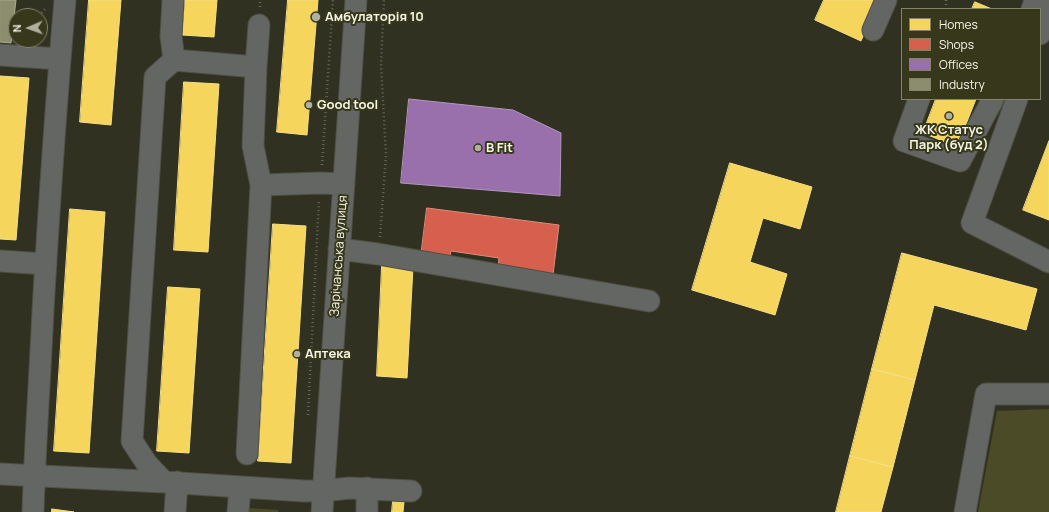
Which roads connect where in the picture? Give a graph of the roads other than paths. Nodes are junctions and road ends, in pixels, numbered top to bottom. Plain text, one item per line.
1 (65, 0) edge
2 (173, 0) edge
3 (356, 0) edge
4 (886, 0) edge
5 (1049, 9) edge
6 (259, 25) dead end
7 (873, 30) dead end
8 (1041, 31) edge
9 (0, 55) edge
10 (60, 59) junction
11 (174, 60) junction
12 (256, 67) junction
13 (919, 100) edge
14 (992, 100) edge
15 (1017, 100) edge
16 (344, 184) junction
17 (261, 185) junction
18 (339, 249) junction
19 (0, 261) edge
20 (1049, 262) edge
21 (46, 264) junction
22 (649, 301) dead end
23 (1049, 394) edge
24 (247, 454) dead end
25 (0, 474) edge
26 (34, 476) junction
27 (171, 482) junction
28 (240, 487) junction
29 (367, 488) junction
30 (323, 491) junction
31 (411, 491) dead end
32 (33, 512) edge
33 (175, 512) edge
34 (238, 512) edge
35 (322, 512) edge
36 (367, 512) edge
37 (965, 512) edge

1 - 10 street
2 - 11 street
3 - 16 street, Зарічанська вулиця
4 - 7 street
5 - 8 street
6 - 12 street
9 - 10 street
10 - 21 street
11 - 12 street
11 - 27 street
12 - 17 street
13 - 14 street
15 - 20 street
16 - 17 street
16 - 18 street, Зарічанська вулиця
17 - 24 street
18 - 22 street
18 - 30 street, Зарічанська вулиця
19 - 21 street
21 - 26 street
23 - 37 street
25 - 26 street
26 - 27 street
26 - 32 street
27 - 28 street
27 - 33 street
28 - 30 street
28 - 34 street
29 - 30 street
29 - 31 street
29 - 36 street
30 - 35 street, Зарічанська вулиця

